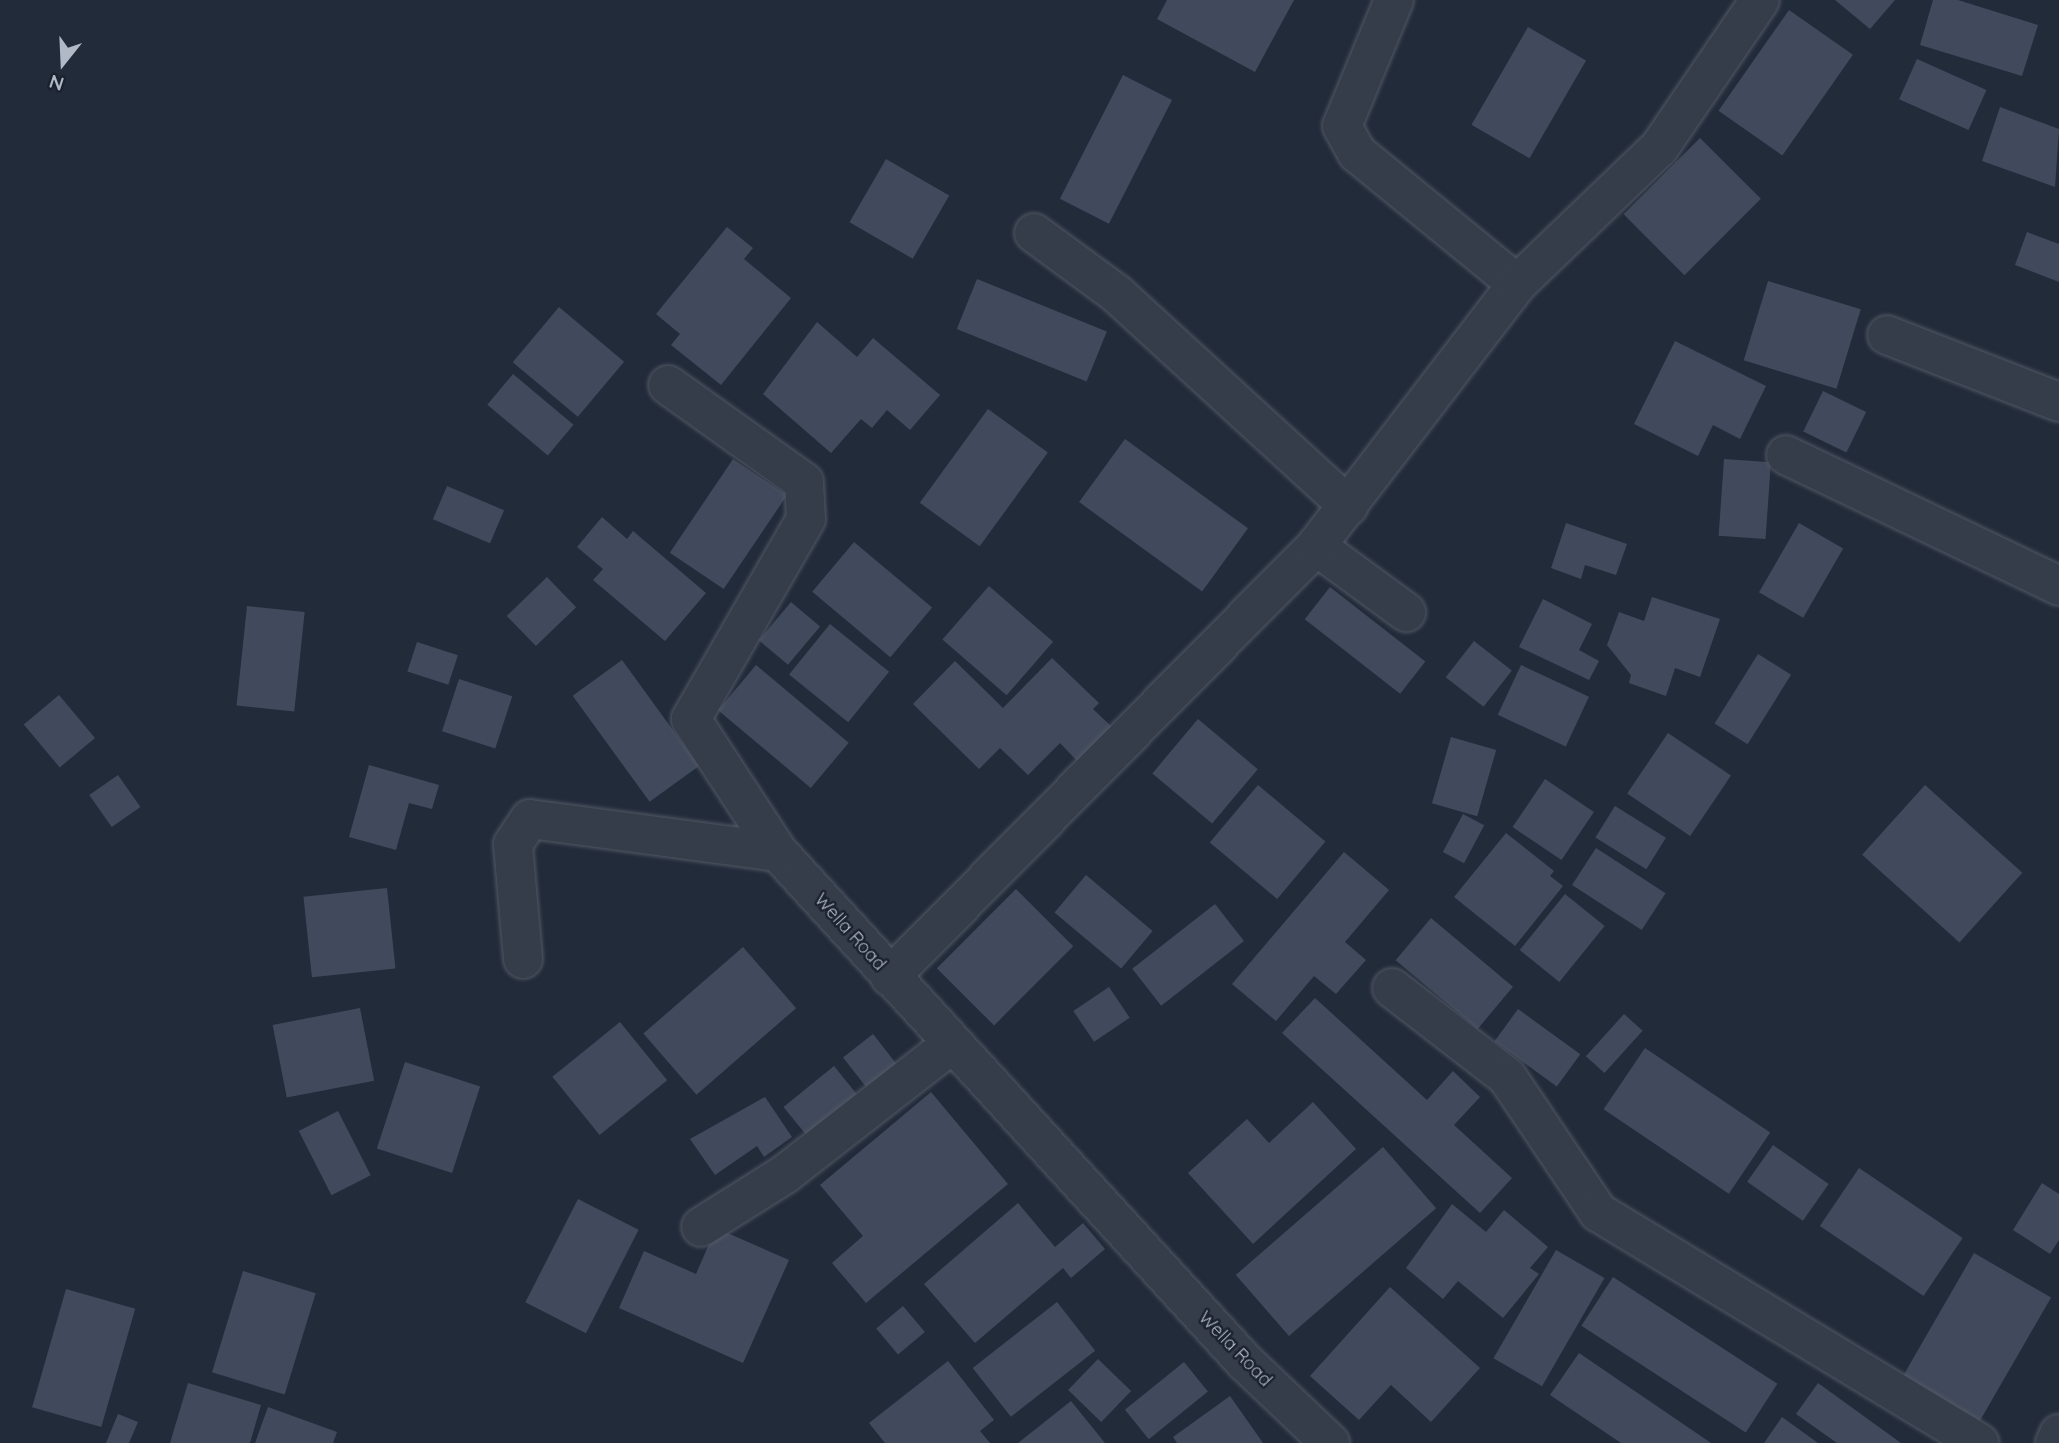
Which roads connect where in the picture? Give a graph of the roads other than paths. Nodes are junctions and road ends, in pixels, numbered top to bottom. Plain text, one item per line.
1 (1394, 0) edge
2 (1760, 0) edge
3 (1034, 233) dead end
4 (1517, 284) junction
5 (1887, 335) dead end
6 (668, 384) dead end
7 (2059, 402) edge
8 (1786, 455) dead end
9 (1348, 506) junction
10 (1316, 546) junction
11 (2059, 586) edge
12 (1406, 612) dead end
13 (778, 852) junction
14 (523, 959) dead end
15 (890, 977) junction
16 (1392, 988) dead end
17 (951, 1044) junction
18 (701, 1227) dead end
19 (2059, 1434) edge
20 (1330, 1443) edge
21 (1979, 1443) edge
22 (2055, 1443) edge

1 - 4 street
2 - 4 street
3 - 9 street
4 - 9 street
5 - 7 street
6 - 13 street, Wella Road
8 - 11 street
9 - 10 street
10 - 12 street
10 - 15 street
13 - 14 street
13 - 15 street, Wella Road
15 - 17 street, Wella Road
16 - 21 street
17 - 18 street
17 - 20 street, Wella Road
19 - 22 street

